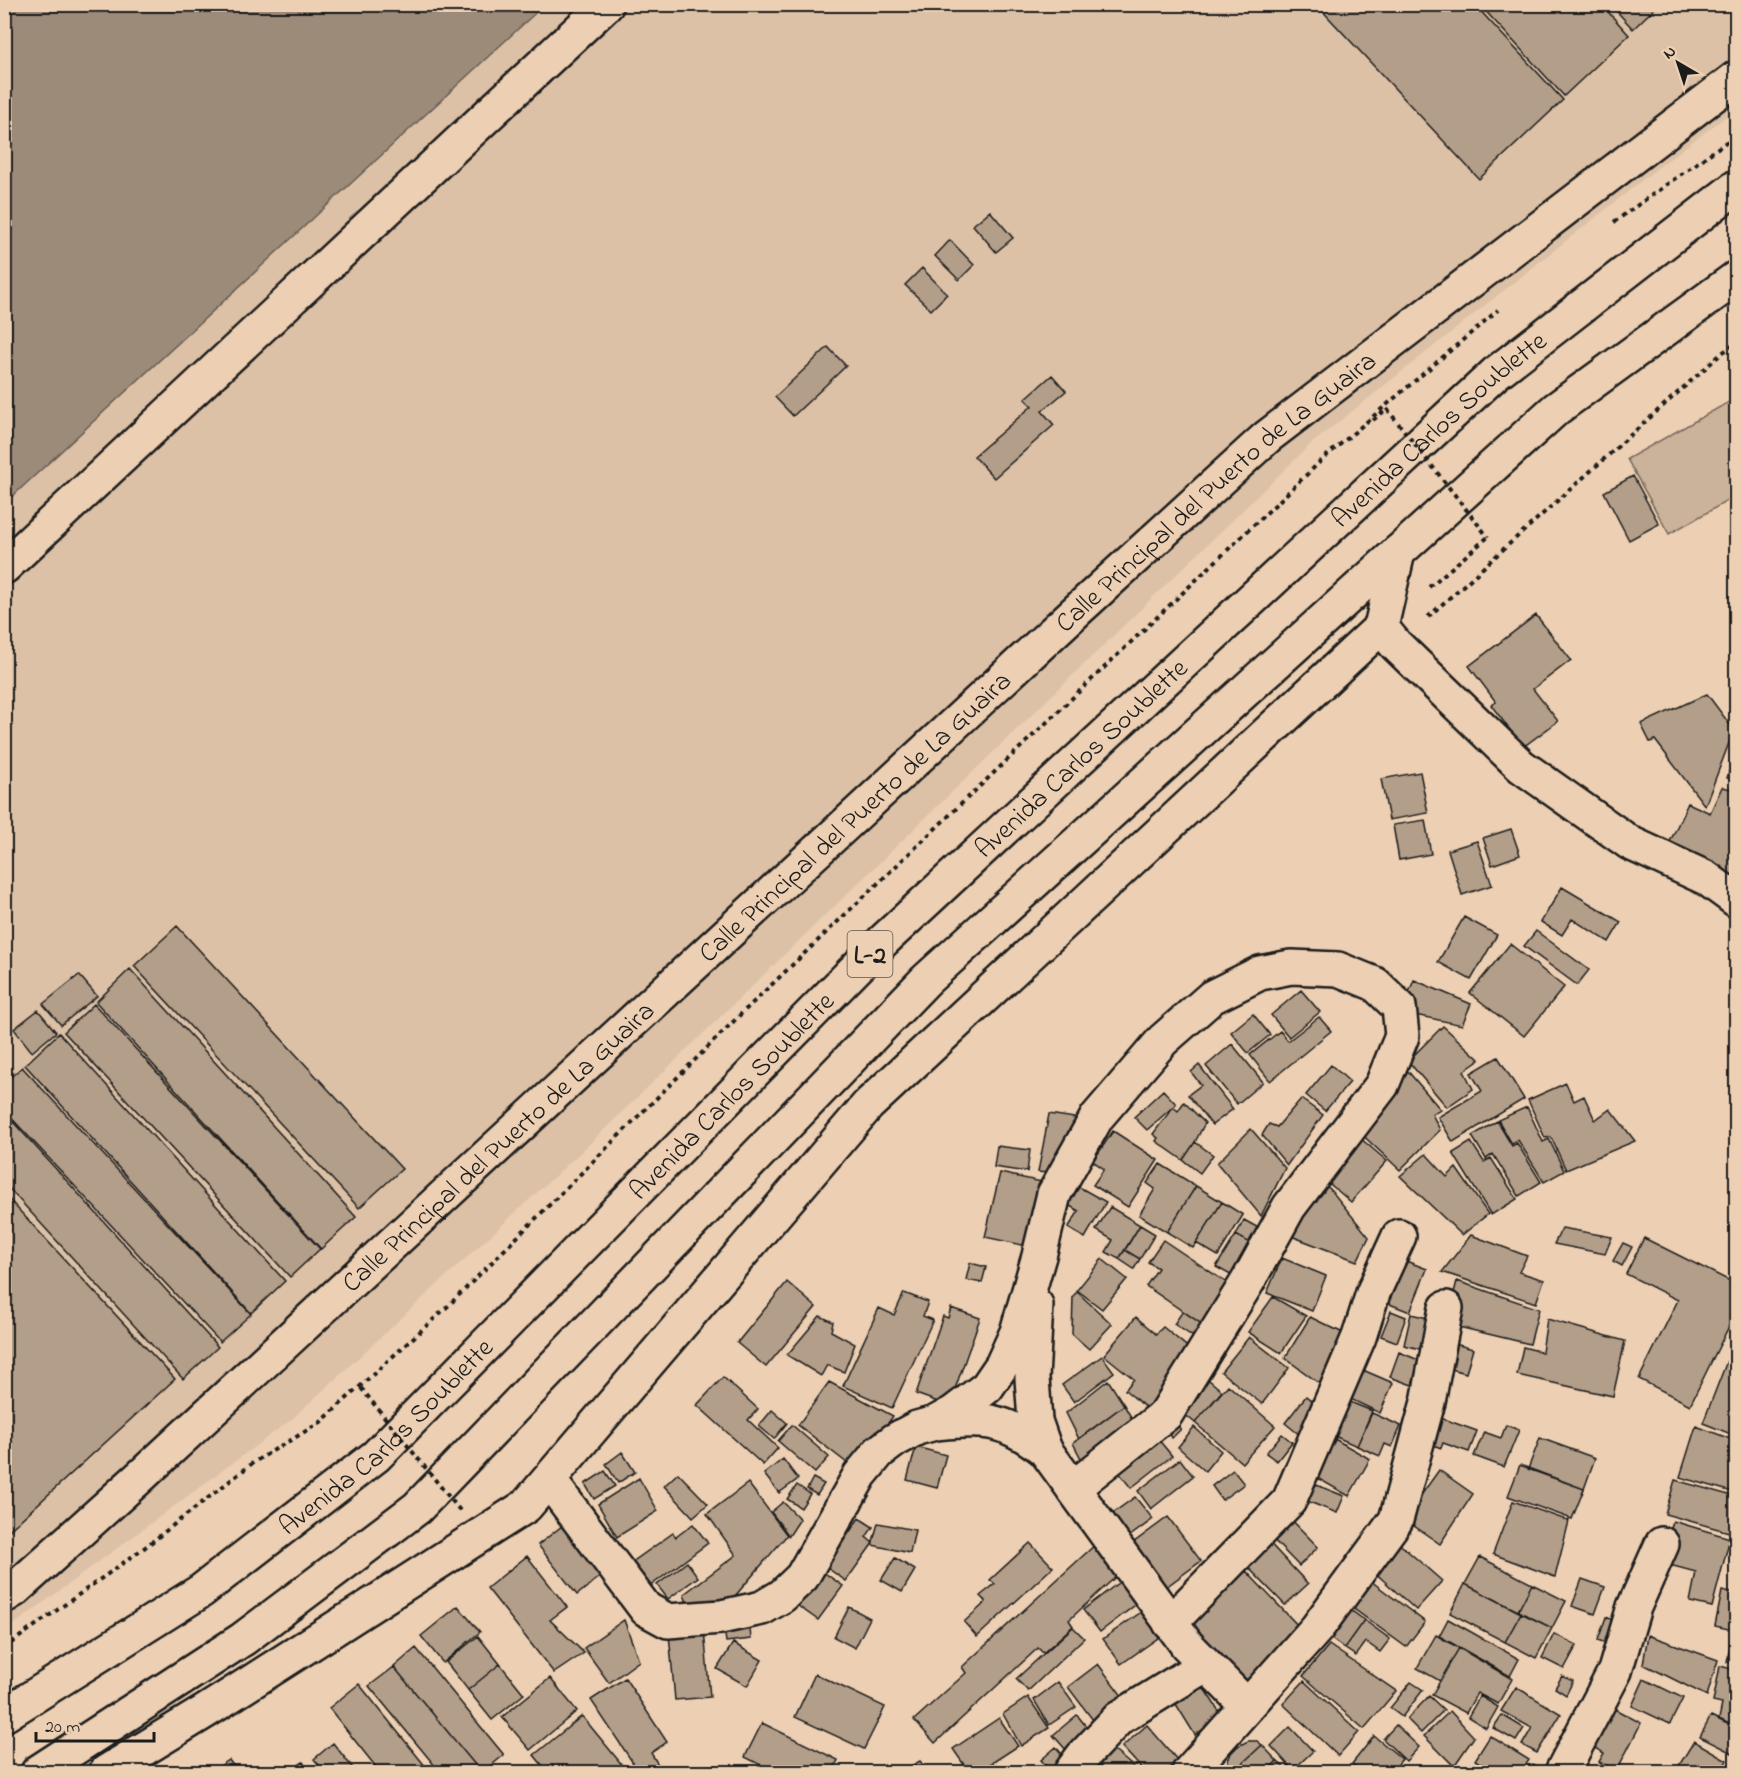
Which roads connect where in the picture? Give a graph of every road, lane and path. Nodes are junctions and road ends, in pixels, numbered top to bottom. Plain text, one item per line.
1 (607, 4) edge
2 (1737, 78) edge
3 (1737, 135) edge
4 (1737, 187) edge
5 (1611, 224) dead end
6 (1737, 278) edge
7 (1500, 309) dead end
8 (1737, 343) edge
9 (1323, 459) junction
10 (1398, 552) junction
11 (4, 567) edge
12 (1428, 588) dead end
13 (1428, 617) dead end
14 (1381, 627) junction
15 (1737, 900) edge
16 (1399, 1236) dead end
17 (1039, 1256) junction
18 (1446, 1308) dead end
19 (321, 1422) junction
20 (935, 1423) junction
21 (1045, 1450) junction
22 (549, 1480) junction
23 (1073, 1488) junction
24 (462, 1513) dead end
25 (1662, 1544) dead end
26 (4, 1596) edge
27 (1170, 1623) junction
28 (4, 1648) edge
29 (1205, 1665) junction
30 (1247, 1706) junction
31 (4, 1715) edge
32 (38, 1773) edge
33 (106, 1773) edge
34 (1071, 1773) edge
35 (1190, 1773) edge
36 (1563, 1773) edge

1 - 11 street
2 - 26 street, Calle Principal del Puerto de La Guaira
3 - 5 path
4 - 31 street, Avenida Carlos Soublette / L-2
6 - 10 street, L-2
7 - 9 path
8 - 13 path
9 - 12 path, bridge
9 - 19 path
10 - 14 street
10 - 32 street, L-2
14 - 15 street
14 - 22 street
16 - 27 street
17 - 20 street
17 - 21 street
17 - 23 street
18 - 30 street
19 - 24 path, bridge
19 - 28 path
20 - 21 street
20 - 22 street
21 - 23 street
22 - 33 street
23 - 27 street
25 - 36 street
27 - 29 street
29 - 30 street
29 - 34 street
30 - 35 street

